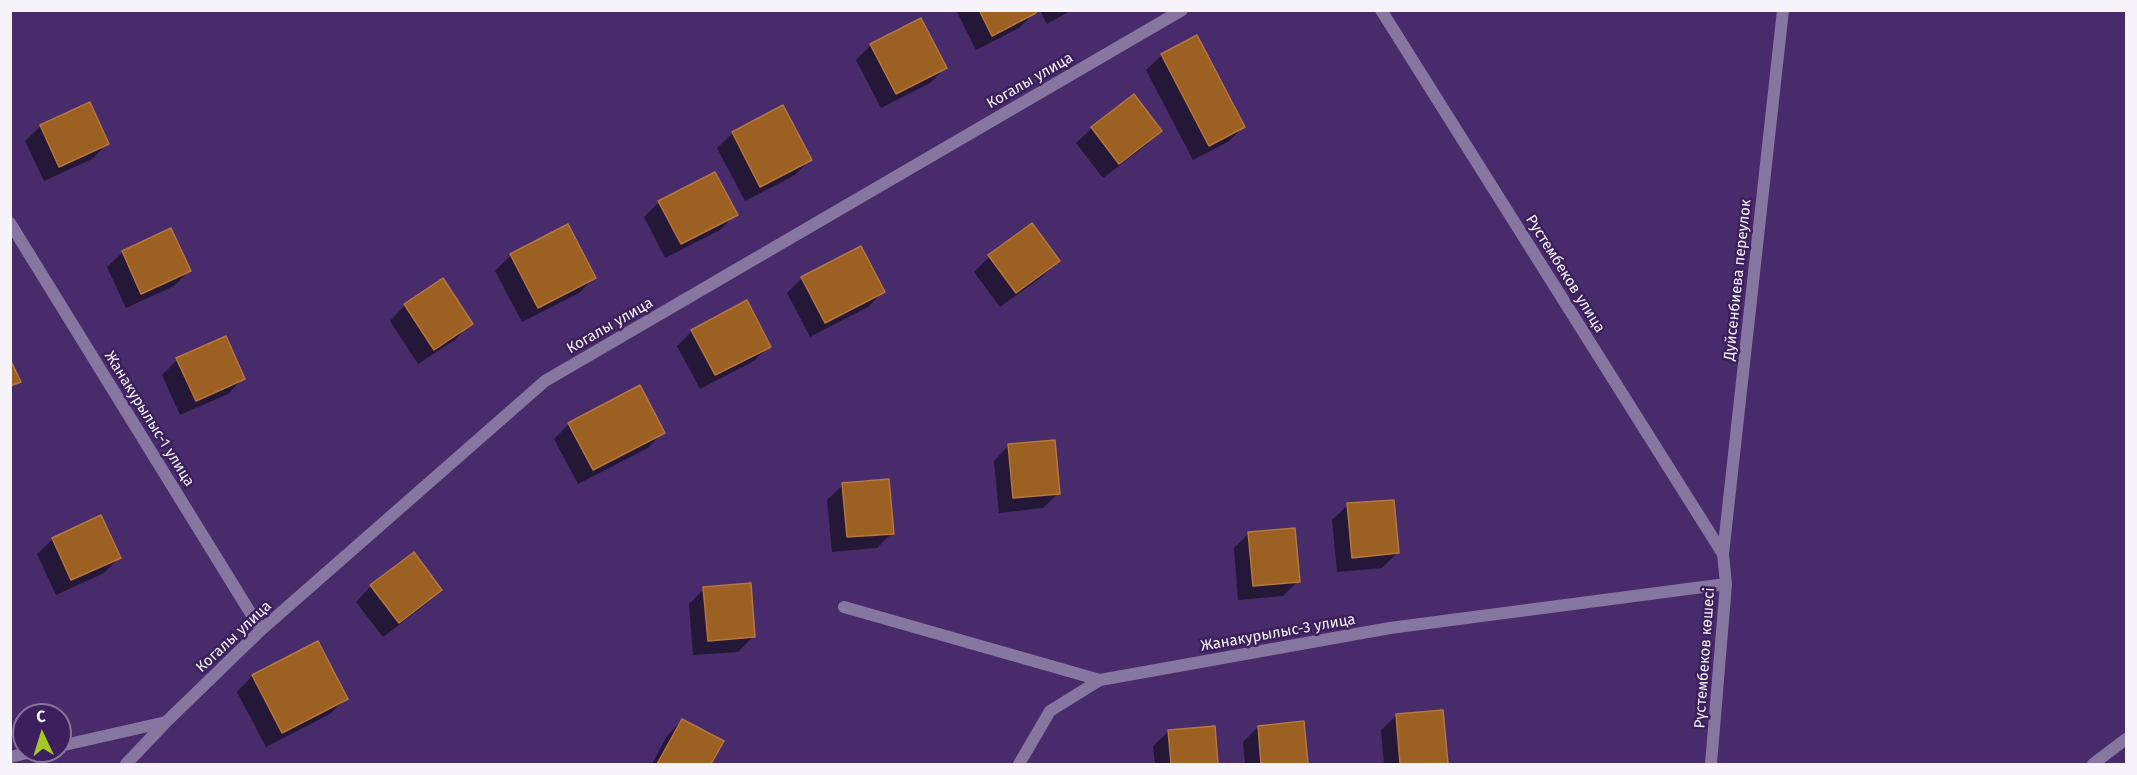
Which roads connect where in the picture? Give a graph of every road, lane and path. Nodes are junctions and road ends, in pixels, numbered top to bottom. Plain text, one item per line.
1 (1182, 10) edge
2 (1381, 10) edge
3 (1783, 10) edge
4 (10, 223) edge
5 (1723, 554) junction
6 (1726, 584) junction
7 (844, 607) dead end
8 (261, 630) junction
9 (1100, 680) junction
10 (166, 722) junction
11 (2127, 739) edge
12 (72, 743) edge
13 (126, 765) edge
14 (1019, 765) edge
15 (1711, 765) edge
16 (2093, 765) edge

1 - 8 street, Когалы улица
2 - 5 street, Рустембеков улица
3 - 5 street, Дуйсенбиева переулок
4 - 8 street, Жанакурылыс-1 улица
5 - 6 street, Рүстембеков көшесі
6 - 9 street, Жанакурылыс-3 улица
6 - 15 street, Рүстембеков көшесі
7 - 9 street, Жанакурылыс-3 улица
8 - 10 street, Когалы улица
9 - 14 street
10 - 12 street
10 - 13 street, Когалы улица
11 - 16 street

